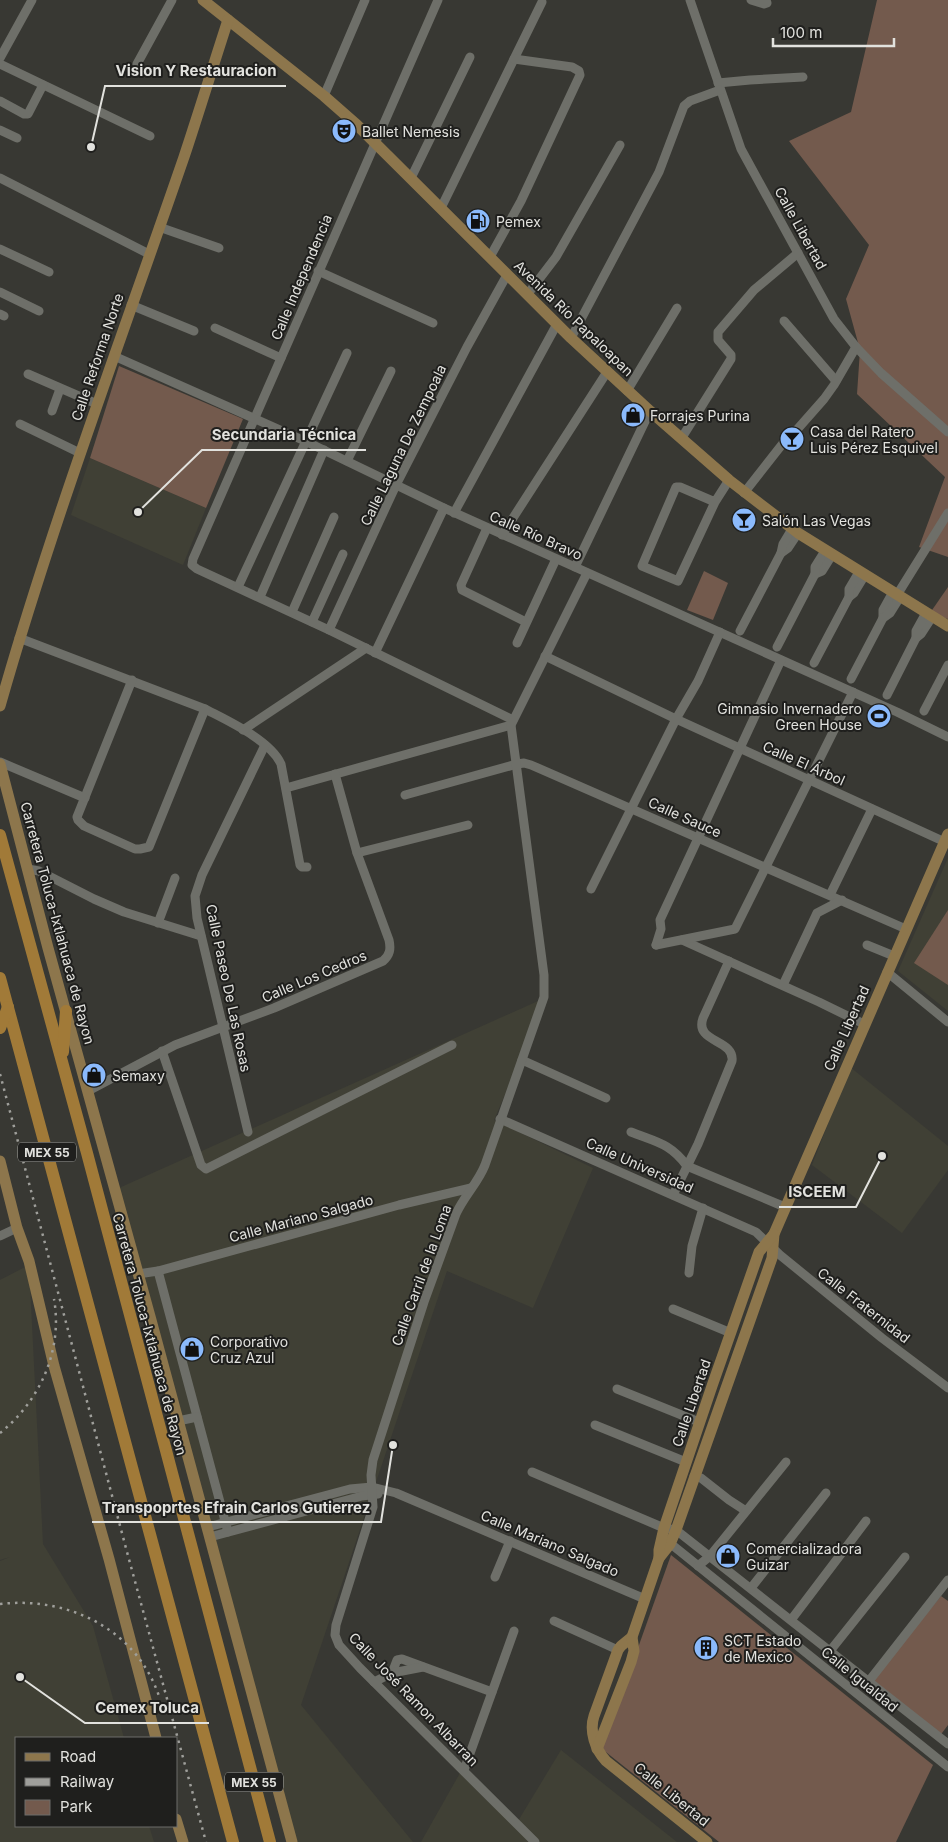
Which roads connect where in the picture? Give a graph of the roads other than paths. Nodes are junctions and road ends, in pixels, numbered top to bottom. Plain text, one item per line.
1 (32, 0) edge
2 (172, 0) edge
3 (203, 0) edge
4 (365, 0) edge
5 (438, 0) edge
6 (690, 0) edge
7 (750, 0) edge
8 (542, 2) dead end
9 (766, 2) edge
10 (214, 4) edge
11 (228, 20) junction
12 (470, 57) dead end
13 (0, 58) edge
14 (514, 59) junction
15 (0, 64) edge
16 (137, 64) dead end
17 (803, 77) dead end
18 (43, 85) junction
19 (719, 87) junction
20 (324, 96) junction
21 (0, 101) edge
22 (0, 130) edge
23 (150, 136) dead end
24 (17, 138) dead end
25 (375, 143) junction
26 (620, 145) dead end
27 (411, 178) junction
28 (1, 181) edge
29 (441, 208) junction
30 (159, 227) junction
31 (219, 248) dead end
32 (0, 249) edge
33 (798, 253) junction
34 (149, 254) junction
35 (490, 257) junction
36 (318, 271) junction
37 (49, 272) dead end
38 (508, 275) junction
39 (0, 292) edge
40 (527, 295) junction
41 (131, 305) junction
42 (677, 308) dead end
43 (39, 311) dead end
44 (784, 321) dead end
45 (433, 323) dead end
46 (557, 324) junction
47 (215, 328) dead end
48 (194, 331) dead end
49 (571, 338) junction
50 (856, 347) junction
51 (347, 353) dead end
52 (114, 356) junction
53 (281, 358) junction
54 (392, 372) dead end
55 (608, 372) junction
56 (28, 374) dead end
57 (836, 381) junction
58 (60, 388) junction
59 (627, 390) junction
60 (97, 404) junction
61 (52, 410) dead end
62 (650, 411) junction
63 (255, 419) junction
64 (20, 424) dead end
65 (948, 432) edge
66 (681, 439) junction
67 (307, 442) junction
68 (324, 450) junction
69 (80, 453) junction
70 (347, 461) junction
71 (729, 480) junction
72 (396, 485) junction
73 (744, 493) junction
74 (714, 502) junction
75 (444, 508) junction
76 (948, 512) edge
77 (454, 513) junction
78 (334, 517) dead end
79 (487, 528) junction
80 (795, 531) junction
81 (502, 534) junction
82 (829, 553) junction
83 (343, 554) dead end
84 (556, 559) junction
85 (575, 567) junction
86 (587, 573) junction
87 (862, 573) junction
88 (238, 587) junction
89 (896, 595) junction
90 (260, 597) junction
91 (292, 612) junction
92 (929, 615) junction
93 (312, 622) junction
94 (526, 622) junction
95 (948, 626) edge
96 (329, 630) junction
97 (740, 631) dead end
98 (720, 632) junction
99 (19, 638) junction
100 (517, 644) dead end
101 (777, 647) dead end
102 (366, 648) junction
103 (376, 653) junction
104 (545, 656) junction
105 (781, 660) junction
106 (814, 663) dead end
107 (948, 665) edge
108 (850, 679) dead end
109 (132, 680) junction
110 (853, 692) junction
111 (886, 694) dead end
112 (0, 706) edge
113 (205, 709) junction
114 (924, 711) dead end
115 (676, 719) junction
116 (512, 723) junction
117 (243, 730) junction
118 (948, 737) edge
119 (265, 745) junction
120 (740, 749) junction
121 (0, 763) edge
122 (517, 764) junction
123 (335, 774) junction
124 (808, 780) junction
125 (286, 788) junction
126 (405, 795) dead end
127 (84, 798) junction
128 (632, 808) junction
129 (872, 809) junction
130 (468, 825) dead end
131 (0, 835) edge
132 (699, 838) junction
133 (946, 838) edge
134 (357, 853) junction
135 (308, 867) dead end
136 (764, 868) junction
137 (28, 869) junction
138 (175, 878) dead end
139 (591, 890) dead end
140 (830, 895) junction
141 (842, 900) junction
142 (158, 923) junction
143 (906, 929) junction
144 (201, 936) junction
145 (681, 940) junction
146 (867, 945) dead end
147 (894, 956) junction
148 (729, 961) junction
149 (887, 972) junction
150 (0, 978) edge
151 (783, 985) junction
152 (8, 1007) junction
153 (66, 1011) junction
154 (948, 1022) edge
155 (864, 1024) junction
156 (0, 1028) edge
157 (222, 1028) junction
158 (452, 1045) dead end
159 (158, 1053) junction
160 (522, 1060) junction
161 (62, 1064) junction
162 (88, 1091) junction
163 (606, 1098) dead end
164 (500, 1118) junction
165 (248, 1132) dead end
166 (631, 1132) dead end
167 (0, 1161) edge
168 (687, 1166) junction
169 (471, 1188) junction
170 (673, 1195) junction
171 (785, 1207) junction
172 (703, 1208) junction
173 (17, 1228) junction
174 (0, 1236) edge
175 (770, 1241) junction
176 (158, 1271) junction
177 (689, 1273) dead end
178 (138, 1274) junction
179 (673, 1309) dead end
180 (731, 1333) junction
181 (948, 1388) edge
182 (617, 1390) dead end
183 (197, 1417) junction
184 (178, 1421) junction
185 (700, 1422) junction
186 (595, 1424) dead end
187 (686, 1462) junction
188 (786, 1462) dead end
189 (532, 1472) dead end
190 (694, 1476) junction
191 (373, 1490) junction
192 (826, 1493) dead end
193 (746, 1511) junction
194 (866, 1521) dead end
195 (225, 1522) junction
196 (209, 1532) junction
197 (228, 1532) junction
198 (668, 1535) junction
199 (510, 1541) junction
200 (710, 1556) junction
201 (905, 1557) dead end
202 (698, 1566) junction
203 (495, 1577) dead end
204 (948, 1580) edge
205 (750, 1588) junction
206 (645, 1599) junction
207 (554, 1620) dead end
208 (791, 1620) junction
209 (514, 1632) dead end
210 (632, 1637) junction
211 (618, 1650) junction
212 (830, 1651) junction
213 (423, 1667) junction
214 (392, 1674) junction
215 (374, 1682) junction
216 (869, 1682) junction
217 (492, 1692) junction
218 (156, 1737) edge
219 (946, 1739) edge
220 (597, 1749) junction
221 (948, 1767) edge
222 (464, 1770) junction
223 (178, 1826) edge
224 (183, 1842) edge
225 (233, 1842) edge
226 (270, 1842) edge
227 (292, 1842) edge
228 (535, 1842) edge
229 (707, 1842) edge

1 - 13 street
2 - 16 street
3 - 10 main road, Avenida Río Papaloapan
4 - 20 street
5 - 25 street, Calle Independencia
6 - 19 street, Calle Libertad
7 - 9 street
8 - 14 street
10 - 11 main road, Avenida Río Papaloapan
11 - 20 main road, Avenida Río Papaloapan
11 - 30 main road, Calle Reforma Norte
12 - 27 street
14 - 29 street
14 - 35 street
15 - 18 street
17 - 19 street
18 - 21 street
18 - 23 street
19 - 33 street, Calle Libertad
19 - 49 street
20 - 25 main road, Avenida Río Papaloapan
22 - 24 street
25 - 27 main road, Avenida Río Papaloapan
25 - 36 street, Calle Independencia
26 - 40 street
27 - 29 main road, Avenida Río Papaloapan
28 - 34 street
29 - 35 main road, Avenida Río Papaloapan
30 - 31 street
30 - 34 main road, Calle Reforma Norte
32 - 37 street
33 - 50 street, Calle Libertad
33 - 66 street
34 - 41 main road, Calle Reforma Norte
35 - 38 main road, Avenida Río Papaloapan
36 - 45 street
36 - 53 street, Calle Independencia
38 - 40 main road, Avenida Río Papaloapan
38 - 72 street, Calle Laguna De Zempoala
39 - 43 street
40 - 46 main road, Avenida Río Papaloapan
41 - 48 street
41 - 52 main road, Calle Reforma Norte
42 - 59 street
44 - 57 street
46 - 49 main road, Avenida Río Papaloapan
46 - 77 street
47 - 53 street
49 - 55 main road, Avenida Río Papaloapan
50 - 57 street
50 - 65 street, Calle Libertad
51 - 67 street
52 - 60 main road, Calle Reforma Norte
52 - 63 street, Calle Río Bravo
53 - 63 street, Calle Independencia
54 - 70 street
55 - 59 main road, Avenida Río Papaloapan
55 - 81 street
56 - 58 street
57 - 73 street
58 - 60 street
58 - 61 street
59 - 62 main road, Avenida Río Papaloapan
60 - 69 main road, Calle Reforma Norte
62 - 66 main road, Avenida Río Papaloapan
62 - 85 street
63 - 67 street, Calle Río Bravo
63 - 88 street, Calle Independencia
64 - 69 street
66 - 71 main road, Avenida Río Papaloapan
67 - 68 street, Calle Río Bravo
67 - 88 street
68 - 70 street, Calle Río Bravo
68 - 90 street
69 - 99 main road, Calle Reforma Norte
70 - 72 street, Calle Río Bravo
71 - 73 main road, Avenida Río Papaloapan
71 - 74 street
72 - 75 street, Calle Río Bravo
72 - 96 street, Calle Laguna De Zempoala
73 - 80 main road, Avenida Río Papaloapan
74 - 74 street
75 - 77 street, Calle Río Bravo
75 - 103 street
76 - 89 street
77 - 79 street, Calle Río Bravo
78 - 91 street
79 - 81 street, Calle Río Bravo
79 - 94 street
80 - 82 main road, Avenida Río Papaloapan
80 - 97 street
81 - 84 street, Calle Río Bravo
82 - 87 main road, Avenida Río Papaloapan
82 - 101 street
83 - 93 street
84 - 85 street, Calle Río Bravo
84 - 94 street
85 - 86 street, Calle Río Bravo
86 - 98 street, Calle Río Bravo
86 - 104 street
87 - 89 main road, Avenida Río Papaloapan
87 - 106 street
88 - 90 street
89 - 92 main road, Avenida Río Papaloapan
89 - 108 street
90 - 91 street
91 - 93 street
92 - 95 main road, Avenida Río Papaloapan
92 - 111 street
93 - 96 street
94 - 100 street
96 - 102 street
98 - 105 street, Calle Río Bravo
98 - 115 street
99 - 109 street
99 - 112 main road, Calle Reforma Norte
102 - 103 street
102 - 117 street
103 - 116 street
104 - 115 street, Calle El Árbol
104 - 116 street
105 - 110 street, Calle Río Bravo
105 - 120 street
107 - 114 street
109 - 113 street
109 - 127 street
110 - 118 street, Calle Río Bravo
110 - 124 street
113 - 117 street
113 - 127 street
115 - 120 street, Calle El Árbol
115 - 128 street
116 - 122 street
116 - 123 street
117 - 119 street
119 - 125 street
119 - 144 street, Calle Paseo De Las Rosas
120 - 124 street, Calle El Árbol
120 - 132 street
121 - 127 street
121 - 137 main road, Carretera Toluca-Ixtlahuaca de Rayon
122 - 126 street
122 - 128 street, Calle Sauce
122 - 160 street, Calle Carril de la Loma
123 - 125 street
123 - 134 street, Calle Los Cedros
124 - 129 street, Calle El Árbol
124 - 136 street
125 - 135 street
128 - 132 street, Calle Sauce
128 - 139 street
129 - 133 street, Calle El Árbol
129 - 140 street
130 - 134 street
131 - 161 highway, Carretera Toluca-Ixtlahuaca de Rayon / MEX 55
132 - 136 street, Calle Sauce
132 - 145 street
133 - 143 main road, Calle Libertad
134 - 157 street, Calle Los Cedros
136 - 140 street, Calle Sauce
136 - 145 street
137 - 142 street
137 - 153 main road, Carretera Toluca-Ixtlahuaca de Rayon
138 - 142 street
140 - 141 street, Calle Sauce
141 - 143 street, Calle Sauce
141 - 151 street
142 - 144 street
143 - 147 main road, Calle Libertad
144 - 157 street, Calle Paseo De Las Rosas
145 - 148 street
146 - 147 street
147 - 149 main road, Calle Libertad
148 - 151 street
148 - 168 street
149 - 154 street
149 - 155 main road, Calle Libertad
150 - 152 highway, MEX 55
151 - 155 street
152 - 156 highway
152 - 225 highway, MEX 55
153 - 161 highway
153 - 162 main road, Carretera Toluca-Ixtlahuaca de Rayon
155 - 171 main road, Calle Libertad
157 - 159 street, Calle Los Cedros
157 - 165 street, Calle Paseo De Las Rosas
158 - 159 street
159 - 162 street, Calle Los Cedros
160 - 163 street
160 - 164 street, Calle Carril de la Loma
161 - 226 highway, Carretera Toluca-Ixtlahuaca de Rayon / MEX 55
162 - 178 main road, Carretera Toluca-Ixtlahuaca de Rayon
164 - 169 street, Calle Carril de la Loma
164 - 170 street, Calle Universidad
166 - 168 street
167 - 173 main road
168 - 170 street
168 - 171 street
169 - 176 street, Calle Mariano Salgado
169 - 191 street, Calle Carril de la Loma
170 - 172 street, Calle Universidad
171 - 175 main road, Calle Libertad
172 - 175 street, Calle Universidad
172 - 177 street
173 - 174 street
173 - 218 main road
175 - 180 main road, Calle Libertad
175 - 181 street, Calle Fraternidad
175 - 190 main road, Calle Libertad
176 - 178 street, Calle Mariano Salgado
176 - 183 street
178 - 184 main road, Carretera Toluca-Ixtlahuaca de Rayon
179 - 180 street
180 - 185 main road, Calle Libertad
182 - 185 street
183 - 184 street
183 - 195 street
184 - 196 main road, Carretera Toluca-Ixtlahuaca de Rayon
185 - 187 main road, Calle Libertad
186 - 187 street
187 - 198 main road, Calle Libertad
188 - 193 street
189 - 198 street
190 - 193 street
190 - 198 main road, Calle Libertad
191 - 195 street, Calle Mariano Salgado
191 - 197 street, Calle Mariano Salgado
191 - 199 street, Calle Mariano Salgado
191 - 215 street, Calle José Ramon Albarran
192 - 205 street
193 - 200 street
194 - 208 street
195 - 196 street, Calle Mariano Salgado
195 - 197 street
196 - 197 street, Calle Mariano Salgado
196 - 227 main road, Carretera Toluca-Ixtlahuaca de Rayon
198 - 200 street, Calle Igualdad
198 - 202 street, Calle Igualdad
198 - 206 main road, Calle Libertad
199 - 203 street
199 - 206 street, Calle Mariano Salgado
200 - 202 street
200 - 205 street, Calle Igualdad
201 - 212 street
202 - 221 street, Calle Igualdad
204 - 216 street
205 - 208 street, Calle Igualdad
206 - 210 main road, Calle Libertad
207 - 211 street
208 - 212 street, Calle Igualdad
209 - 217 street
210 - 211 main road, Calle Libertad
210 - 220 main road, Calle Libertad
211 - 220 main road, Calle Libertad
212 - 216 street, Calle Igualdad
213 - 214 street
213 - 214 street
213 - 217 street
214 - 215 street
215 - 222 street, Calle José Ramon Albarran
216 - 219 street, Calle Igualdad
217 - 222 street
220 - 229 main road, Calle Libertad
222 - 228 street, Calle José Ramon Albarran
223 - 224 main road

